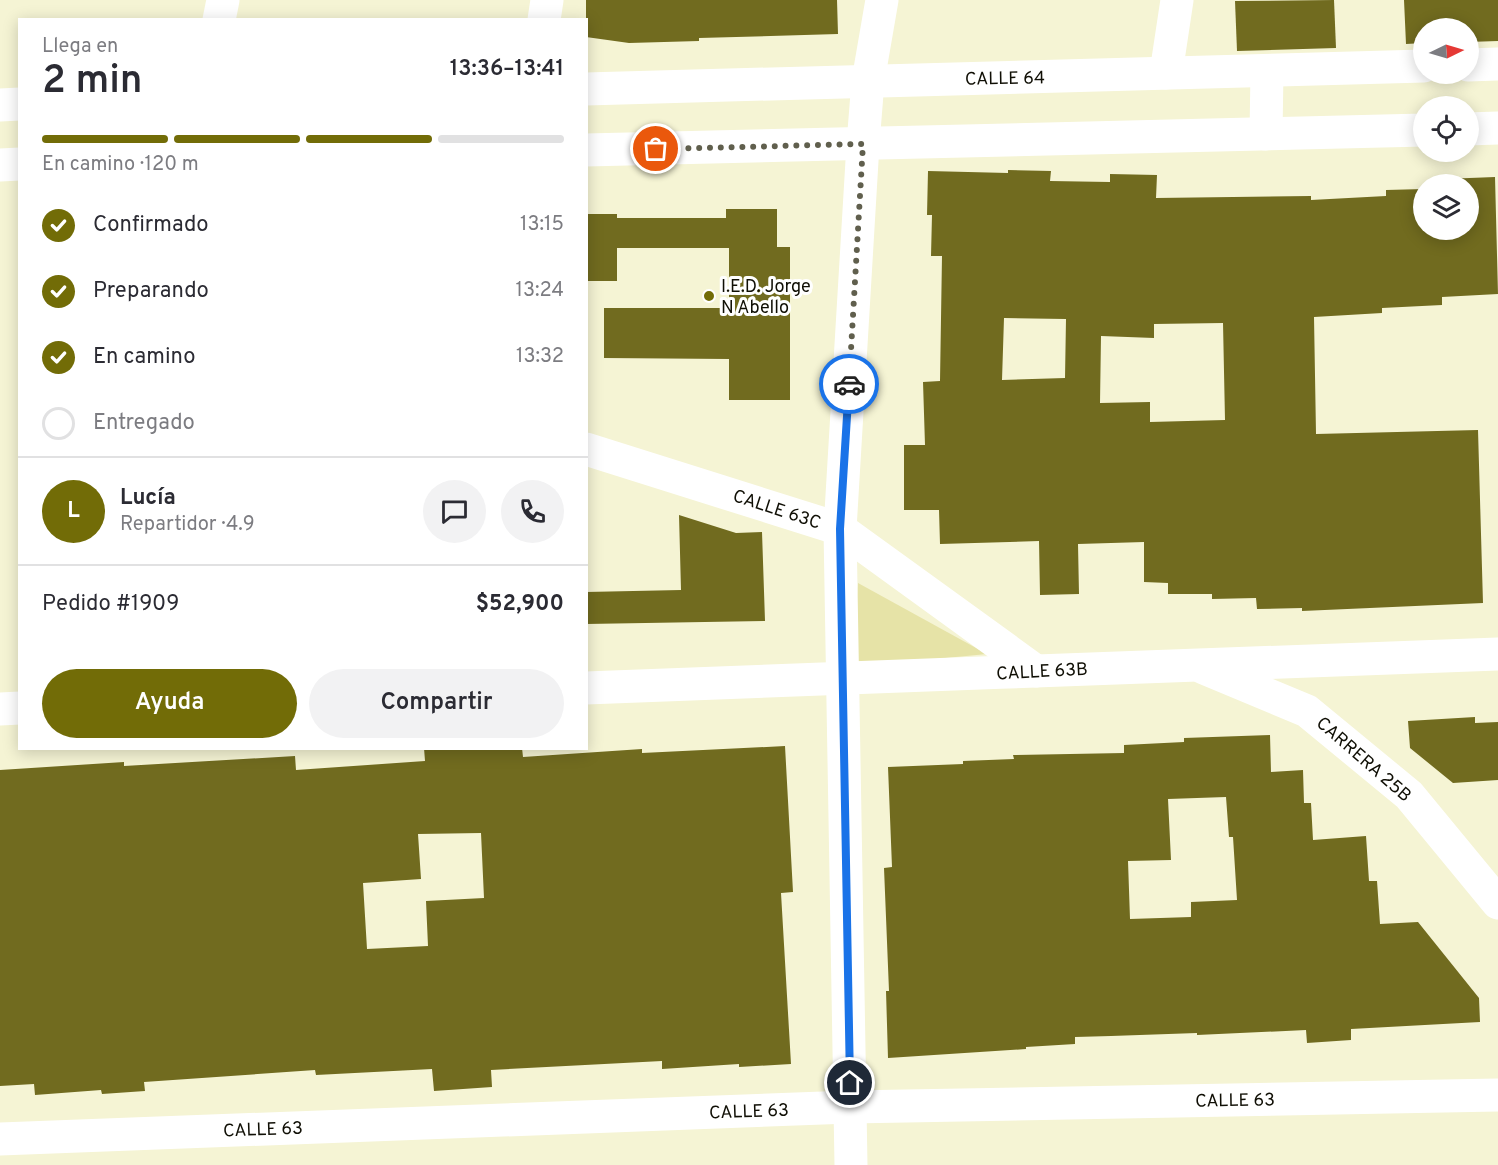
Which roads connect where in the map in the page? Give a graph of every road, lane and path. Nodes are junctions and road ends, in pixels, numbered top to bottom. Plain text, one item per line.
1 (223, 0) edge
2 (547, 0) edge
3 (882, 0) edge
4 (1177, 0) edge
5 (219, 18) edge
6 (544, 18) edge
7 (1498, 64) edge
8 (1479, 65) edge
9 (1413, 66) edge
10 (1267, 71) junction
11 (1166, 73) junction
12 (868, 81) junction
13 (588, 89) edge
14 (18, 104) edge
15 (0, 105) edge
16 (1498, 128) edge
17 (1479, 129) edge
18 (1413, 130) edge
19 (1266, 134) junction
20 (863, 144) junction
21 (588, 150) edge
22 (18, 164) edge
23 (0, 165) edge
24 (588, 450) edge
25 (840, 529) junction
26 (1498, 654) edge
27 (1194, 663) junction
28 (1036, 671) junction
29 (843, 680) junction
30 (588, 688) edge
31 (18, 708) edge
32 (0, 709) edge
33 (1498, 903) edge
34 (1498, 1095) edge
35 (850, 1107) junction
36 (0, 1139) edge
37 (851, 1165) edge

1 - 5 street
2 - 6 street
3 - 12 street
4 - 11 street
7 - 8 street
9 - 10 street, CALLE 64
10 - 11 street, CALLE 64
10 - 19 street
11 - 12 street, CALLE 64
12 - 13 street, CALLE 64
12 - 20 street
14 - 15 street
16 - 17 street
18 - 19 street
19 - 20 street
20 - 21 street
20 - 25 street
22 - 23 street
24 - 25 street, CALLE 63C
25 - 28 street, CALLE 63C
25 - 29 street
26 - 27 street, CALLE 63B
27 - 28 street, CALLE 63B
27 - 33 street, CARRERA 25B
28 - 29 street, CALLE 63B
29 - 30 street, CALLE 63B
29 - 35 street
31 - 32 street
34 - 35 street, CALLE 63
35 - 36 street, CALLE 63
35 - 37 street

